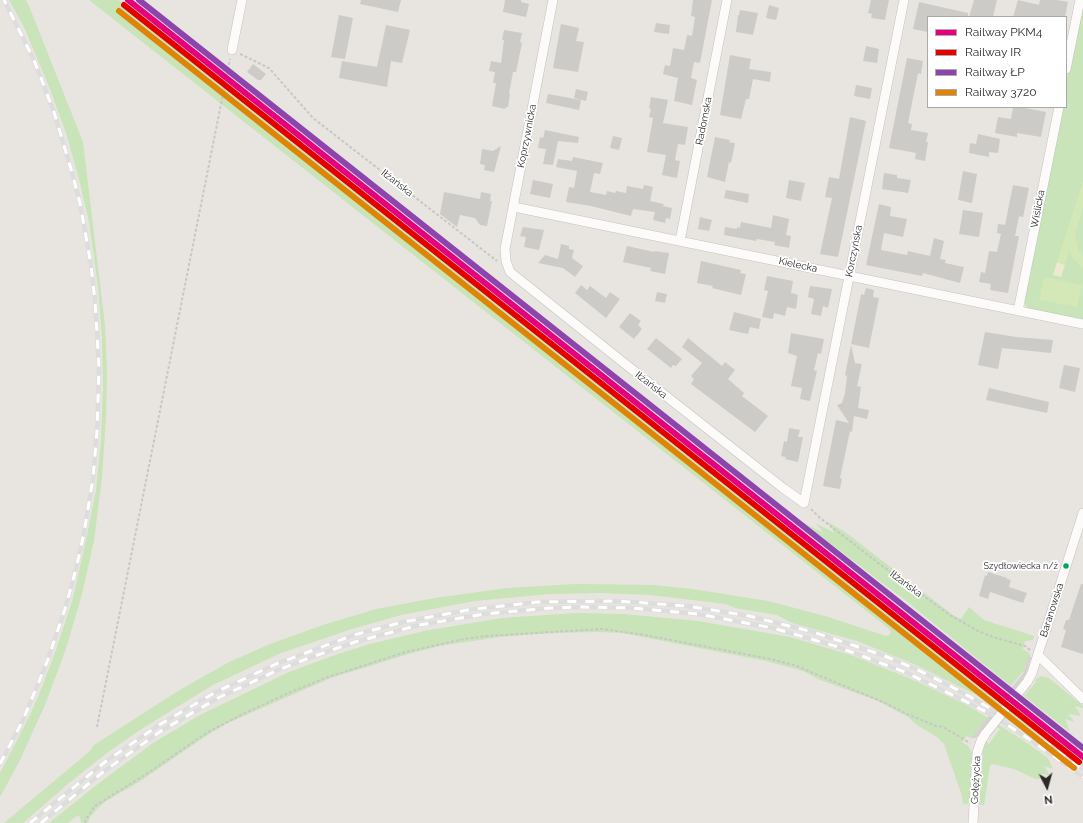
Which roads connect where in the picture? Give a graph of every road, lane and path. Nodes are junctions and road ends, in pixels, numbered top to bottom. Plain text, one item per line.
1 (242, 0) edge
2 (553, 0) edge
3 (727, 0) edge
4 (904, 0) edge
5 (1080, 0) edge
6 (232, 50) junction
7 (1067, 64) edge
8 (1058, 108) edge
9 (514, 207) junction
10 (680, 241) junction
11 (510, 272) junction
12 (849, 276) junction
13 (1018, 310) junction
14 (1083, 324) edge
15 (804, 503) junction
16 (1083, 513) edge
17 (1038, 655) junction
18 (1027, 682) joint
19 (1083, 699) edge
20 (97, 727) dead end
21 (979, 746) junction
22 (85, 823) edge
23 (973, 823) edge

1 - 6 street
2 - 9 street, Koprzywnicka
3 - 10 street, Radomska
4 - 12 street, Korczyńska
5 - 7 street
6 - 11 path, Iłżańska
6 - 20 path
8 - 13 street, Wiślicka
9 - 10 street, Kielecka
9 - 11 street, Koprzywnicka
10 - 12 street, Kielecka
11 - 15 street, Iłżańska
12 - 13 street, Kielecka
12 - 15 street, Korczyńska
13 - 14 street, Kielecka
15 - 17 path, Iłżańska
16 - 17 street, Baranowska
17 - 18 street, Baranowska
17 - 19 street
18 - 21 street, Gołężycka, bridge
21 - 22 path
21 - 23 street, Gołężycka

